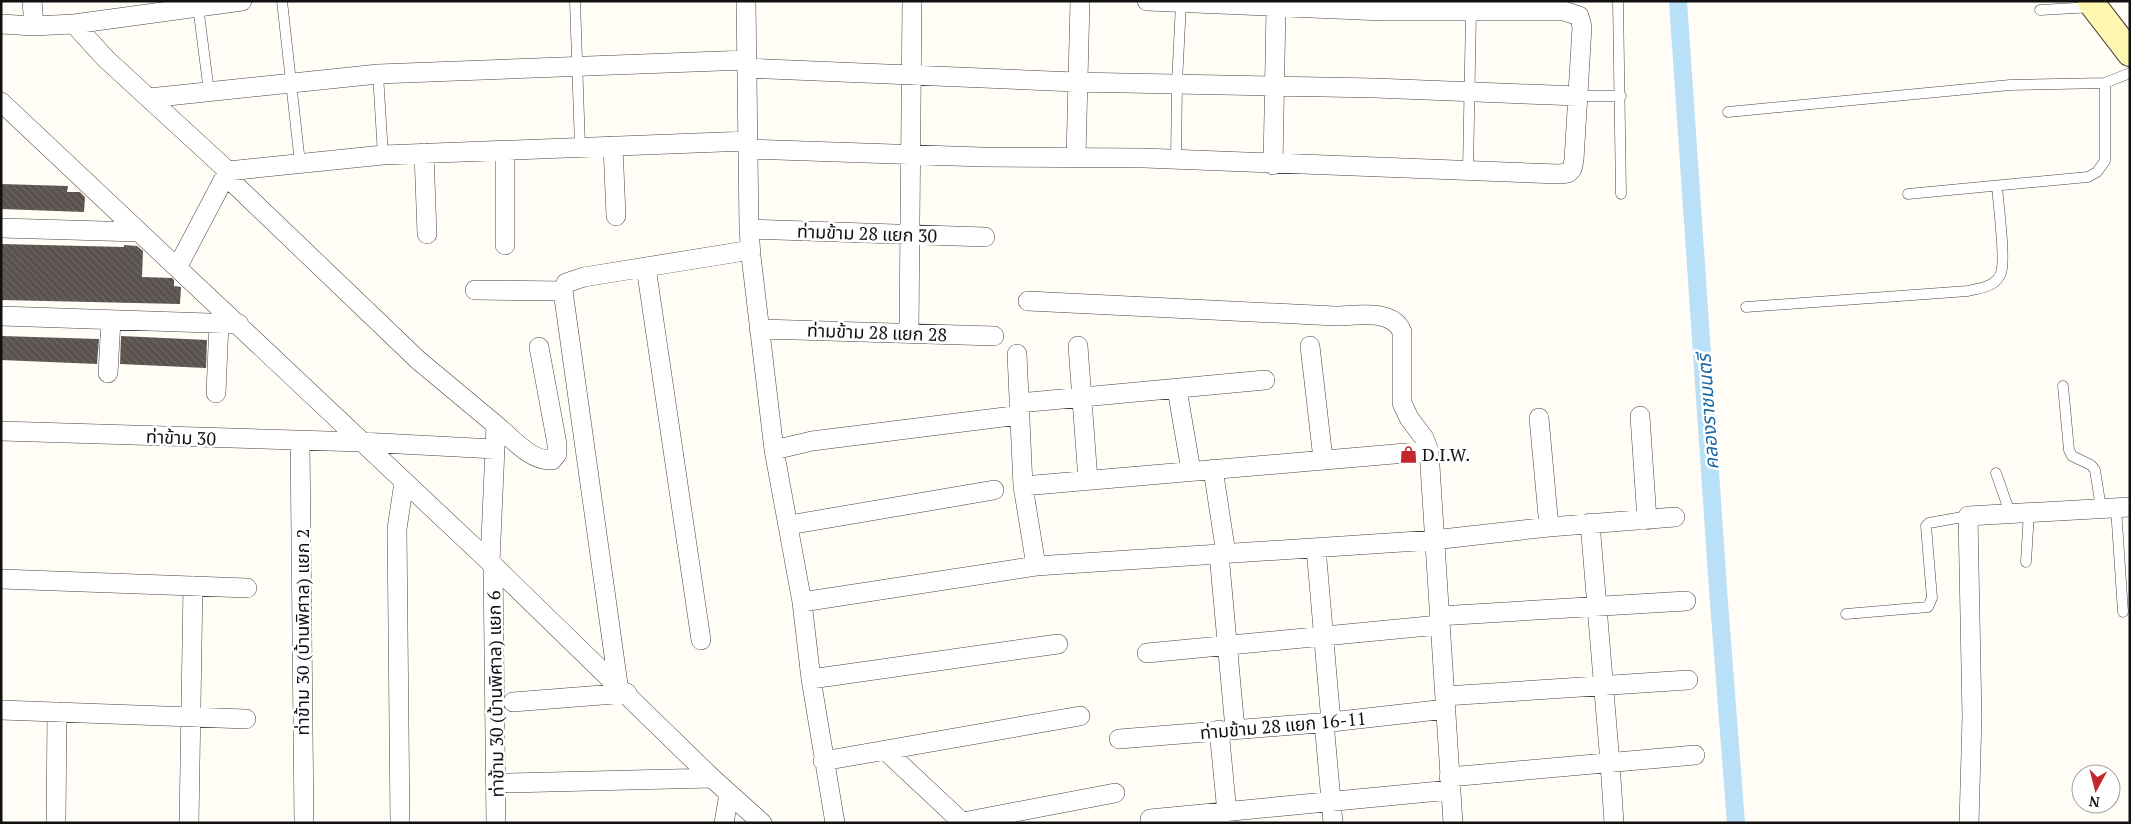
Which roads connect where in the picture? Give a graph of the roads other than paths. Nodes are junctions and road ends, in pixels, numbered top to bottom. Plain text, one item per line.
1 (32, 1) edge
2 (242, 1) edge
3 (282, 1) edge
4 (575, 1) edge
5 (746, 1) edge
6 (912, 1) edge
7 (1080, 1) edge
8 (1147, 1) edge
9 (1618, 1) edge
10 (1181, 2) junction
11 (198, 4) edge
12 (2092, 4) edge
13 (1276, 6) junction
14 (121, 9) edge
15 (2040, 10) dead end
16 (1471, 12) junction
17 (1, 24) edge
18 (74, 24) junction
19 (34, 26) junction
20 (2130, 53) edge
21 (747, 64) junction
22 (578, 66) junction
23 (2130, 73) edge
24 (378, 74) junction
25 (910, 74) junction
26 (1077, 82) junction
27 (290, 83) junction
28 (2105, 83) junction
29 (1177, 84) junction
30 (1275, 86) junction
31 (209, 92) junction
32 (1469, 92) junction
33 (1578, 96) junction
34 (1621, 96) junction
35 (149, 98) junction
36 (1, 102) edge
37 (1728, 112) dead end
38 (748, 145) junction
39 (614, 146) junction
40 (580, 147) junction
41 (505, 150) junction
42 (424, 153) junction
43 (383, 154) junction
44 (910, 155) junction
45 (1076, 157) junction
46 (1176, 160) junction
47 (300, 163) junction
48 (1273, 164) junction
49 (1468, 170) junction
50 (227, 174) junction
51 (1997, 186) junction
52 (1621, 194) dead end
53 (1908, 194) dead end
54 (616, 216) dead end
55 (1, 228) edge
56 (749, 229) junction
57 (138, 232) junction
58 (427, 234) dead end
59 (910, 234) junction
60 (985, 237) dead end
61 (505, 245) dead end
62 (751, 250) junction
63 (178, 266) junction
64 (646, 267) junction
65 (476, 290) dead end
66 (563, 291) junction
67 (1028, 301) dead end
68 (1746, 307) dead end
69 (1, 316) edge
70 (111, 320) junction
71 (219, 323) junction
72 (239, 324) junction
73 (759, 328) junction
74 (909, 332) junction
75 (994, 336) dead end
76 (1078, 346) dead end
77 (1310, 346) dead end
78 (540, 347) dead end
79 (1017, 354) dead end
80 (108, 373) dead end
81 (1265, 380) dead end
82 (2064, 386) dead end
83 (1177, 388) junction
84 (216, 393) dead end
85 (1082, 398) junction
86 (1019, 409) junction
87 (1640, 416) dead end
88 (1539, 418) dead end
89 (496, 425) junction
90 (1, 431) edge
91 (300, 441) junction
92 (361, 442) junction
93 (496, 449) junction
94 (774, 450) junction
95 (1429, 451) junction
96 (1323, 459) junction
97 (1213, 469) junction
98 (1190, 471) junction
99 (1996, 473) dead end
100 (1088, 480) junction
101 (404, 482) junction
102 (1023, 486) junction
103 (994, 490) dead end
104 (2115, 508) edge
105 (2029, 512) junction
106 (2010, 513) junction
107 (1968, 516) junction
108 (1675, 517) dead end
109 (1647, 520) junction
110 (1590, 524) junction
111 (789, 525) junction
112 (1549, 527) junction
113 (1433, 540) junction
114 (1316, 548) junction
115 (1223, 554) junction
116 (2026, 562) dead end
117 (491, 563) junction
118 (1036, 566) junction
119 (1, 579) edge
120 (193, 586) junction
121 (247, 588) dead end
122 (802, 602) junction
123 (1686, 602) dead end
124 (1597, 607) junction
125 (2123, 612) dead end
126 (1846, 614) dead end
127 (1439, 621) junction
128 (1325, 636) junction
129 (701, 640) dead end
130 (1058, 644) dead end
131 (1228, 646) junction
132 (1147, 653) dead end
133 (811, 680) junction
134 (1688, 680) dead end
135 (1602, 686) junction
136 (622, 689) junction
137 (513, 702) dead end
138 (1445, 703) junction
139 (1, 710) edge
140 (57, 712) junction
141 (1080, 716) dead end
142 (190, 717) junction
143 (246, 719) dead end
144 (1328, 722) junction
145 (1227, 729) junction
146 (1120, 739) dead end
147 (886, 751) junction
148 (1695, 755) dead end
149 (823, 761) junction
150 (1610, 763) junction
151 (712, 778) junction
152 (509, 783) dead end
153 (1449, 784) junction
154 (1116, 793) dead end
155 (729, 794) junction
156 (1331, 802) junction
157 (1228, 817) edge
158 (1150, 819) dead end
159 (56, 823) edge
160 (189, 823) edge
161 (304, 823) edge
162 (400, 823) edge
163 (496, 823) edge
164 (724, 823) edge
165 (762, 823) edge
166 (835, 823) edge
167 (963, 823) edge
168 (1333, 823) edge
169 (1453, 823) edge
170 (1614, 823) edge
171 (1969, 823) edge

1 - 19 street
2 - 11 street
3 - 27 lane
4 - 22 lane
5 - 21 street
6 - 25 street
7 - 26 street
8 - 10 street
9 - 34 lane
10 - 13 street
10 - 29 lane
11 - 14 street
11 - 31 lane
12 - 15 lane
12 - 20 street
13 - 16 street
13 - 30 street
14 - 18 street
16 - 32 lane
16 - 33 street
17 - 19 street
18 - 19 street
18 - 35 street
21 - 22 street
21 - 25 street
21 - 38 street
22 - 24 street
22 - 40 lane
23 - 28 lane
24 - 27 street
24 - 43 lane
25 - 26 street
25 - 44 street
26 - 29 street
26 - 45 street
27 - 31 street
27 - 47 lane
28 - 37 lane
28 - 51 lane
29 - 30 street
29 - 46 lane
30 - 32 street
30 - 48 street
31 - 35 street
32 - 33 street
32 - 49 lane
33 - 34 lane
33 - 49 street
34 - 52 lane
35 - 50 street
36 - 57 street
38 - 39 street
38 - 44 street
38 - 56 street
39 - 40 street
39 - 54 street
40 - 41 street
41 - 42 street
41 - 61 street
42 - 43 street
42 - 58 street
43 - 47 street
44 - 45 street
44 - 59 street
45 - 46 street
46 - 48 street
47 - 50 street
48 - 49 street
50 - 63 street
50 - 89 street
51 - 53 lane
51 - 68 lane
55 - 57 street
56 - 59 street, ท่ามข้าม 28 แยก 30
56 - 62 street
57 - 63 street
59 - 60 street, ท่ามข้าม 28 แยก 30
59 - 74 street
62 - 64 street
62 - 73 street
63 - 72 street
64 - 66 street
64 - 129 street
65 - 66 street
66 - 136 street
67 - 95 street
69 - 70 street
70 - 71 street
70 - 80 street
71 - 72 street
71 - 84 street
72 - 92 street
73 - 74 street, ท่ามข้าม 28 แยก 28
73 - 94 street
74 - 75 street, ท่ามข้าม 28 แยก 28
76 - 85 street
77 - 96 street
78 - 89 street
79 - 86 street
81 - 83 street
82 - 104 lane
83 - 85 street
83 - 98 street
85 - 86 street
85 - 100 street
86 - 94 street
86 - 102 street
87 - 109 street
88 - 112 street
89 - 93 street, ท่าข้าม 30 (บ้านพิศาล) แยก 6
90 - 91 street, ท่าข้าม 30
91 - 92 street, ท่าข้าม 30
91 - 161 street, ท่าข้าม 30 (บ้านพิศาล) แยก 2
92 - 93 street, ท่าข้าม 30
92 - 101 street
93 - 117 street, ท่าข้าม 30 (บ้านพิศาล) แยก 6
94 - 111 street
95 - 96 street
95 - 113 street
96 - 97 street
97 - 98 street
97 - 115 street
98 - 100 street
99 - 106 lane
100 - 102 street
101 - 117 street
101 - 162 street
102 - 118 street
103 - 111 street
104 - 105 street
104 - 125 lane
105 - 106 street
105 - 116 lane
106 - 107 street
107 - 126 lane
107 - 171 street
108 - 109 street
109 - 110 street
110 - 112 street
110 - 124 street
111 - 122 street
112 - 113 street
113 - 114 street
113 - 127 street
114 - 115 street
114 - 128 street
115 - 118 street
115 - 131 street
117 - 136 street
117 - 163 street, ท่าข้าม 30 (บ้านพิศาล) แยก 6
118 - 122 street
119 - 120 street
120 - 121 street
120 - 142 street
122 - 133 street
123 - 124 street
124 - 127 street
124 - 135 street
127 - 128 street
127 - 138 street
128 - 131 street
128 - 144 street
130 - 133 street
131 - 132 street
131 - 145 street
133 - 149 street
134 - 135 street, ท่ามข้าม 28 แยก 16-11
135 - 138 street, ท่ามข้าม 28 แยก 16-11
135 - 150 street
136 - 137 street
136 - 151 street
138 - 144 street, ท่ามข้าม 28 แยก 16-11
138 - 153 street
139 - 140 street
140 - 142 street
140 - 159 street
141 - 147 street
142 - 143 street
142 - 160 street
144 - 145 street, ท่ามข้าม 28 แยก 16-11
144 - 156 street
145 - 146 street, ท่ามข้าม 28 แยก 16-11
145 - 157 street
147 - 149 street
147 - 167 street
148 - 150 street
149 - 166 street
150 - 153 street
150 - 170 street
151 - 152 street
151 - 155 street
153 - 156 street
153 - 169 street
154 - 167 street
155 - 164 street
155 - 165 street
156 - 157 street
156 - 168 street
157 - 158 street

